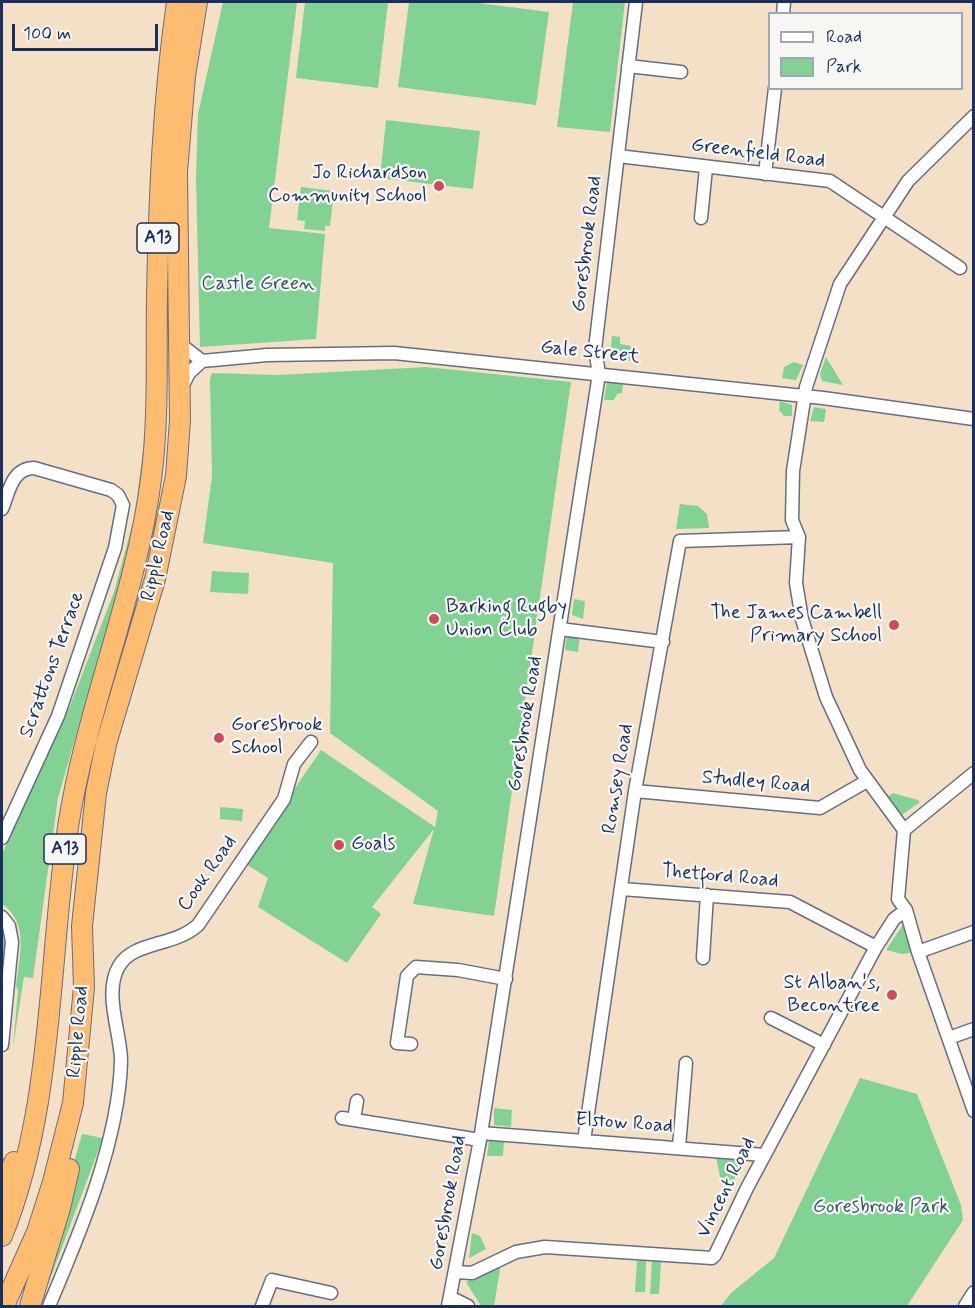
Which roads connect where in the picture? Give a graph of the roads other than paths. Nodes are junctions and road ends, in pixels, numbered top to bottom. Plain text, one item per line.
1 (177, 2) edge
2 (197, 2) edge
3 (636, 2) edge
4 (628, 66) junction
5 (681, 72) dead end
6 (775, 90) edge
7 (974, 116) edge
8 (618, 156) junction
9 (706, 168) junction
10 (765, 174) junction
11 (884, 216) junction
12 (701, 218) dead end
13 (960, 268) dead end
14 (180, 344) junction
15 (202, 361) junction
16 (599, 374) junction
17 (180, 390) junction
18 (805, 396) junction
19 (974, 419) edge
20 (2, 509) edge
21 (799, 537) junction
22 (560, 629) junction
23 (663, 642) junction
24 (311, 742) dead end
25 (974, 773) edge
26 (867, 781) junction
27 (635, 791) junction
28 (904, 830) junction
29 (2, 838) edge
30 (622, 889) junction
31 (708, 895) junction
32 (906, 910) junction
33 (2, 917) edge
34 (974, 932) edge
35 (876, 946) junction
36 (918, 952) junction
37 (703, 958) dead end
38 (506, 979) junction
39 (771, 1018) dead end
40 (974, 1029) edge
41 (949, 1038) junction
42 (411, 1044) dead end
43 (2, 1045) edge
44 (824, 1045) junction
45 (686, 1062) dead end
46 (37, 1095) junction
47 (357, 1101) dead end
48 (73, 1103) junction
49 (974, 1111) edge
50 (481, 1137) junction
51 (584, 1141) junction
52 (679, 1148) junction
53 (764, 1155) junction
54 (2, 1193) edge
55 (2, 1236) edge
56 (456, 1272) junction
57 (974, 1292) edge
58 (332, 1293) dead end
59 (449, 1302) edge
60 (4, 1306) edge
61 (30, 1306) edge
62 (49, 1306) edge
63 (262, 1306) edge
64 (468, 1306) edge
65 (965, 1306) edge

1 - 46 highway, Ripple Road / A13
2 - 14 highway, Ripple Road / A13
3 - 4 street, Goresbrook Road
4 - 5 street
4 - 8 street, Goresbrook Road
6 - 10 street
7 - 11 street
8 - 9 street, Greenfield Road
8 - 16 street, Goresbrook Road
9 - 10 street, Greenfield Road
9 - 12 street
10 - 11 street, Greenfield Road
11 - 13 street, Greenfield Road
11 - 18 street
14 - 15 street
14 - 17 highway, Ripple Road / A13
15 - 16 street, Gale Street
15 - 17 street
16 - 18 street, Gale Street
16 - 22 street, Goresbrook Road
17 - 48 highway, Ripple Road / A13
18 - 19 street, Gale Street
18 - 21 street
20 - 29 street, Scrattons Terrace
21 - 23 street, Romsey Road
21 - 26 street
22 - 23 street
22 - 38 street, Goresbrook Road
23 - 27 street, Romsey Road
24 - 62 street, Cook Road
25 - 28 street
26 - 27 street, Studley Road
26 - 28 street
27 - 30 street, Romsey Road
28 - 32 street
30 - 31 street, Thetford Road
30 - 51 street, Romsey Road
31 - 35 street, Thetford Road
31 - 37 street
32 - 35 street, Vincent Road
32 - 36 street
33 - 43 street
34 - 36 street
35 - 44 street, Vincent Road
36 - 41 street
38 - 42 street
38 - 50 street, Goresbrook Road
39 - 44 street
40 - 41 street
41 - 49 street
44 - 53 street, Vincent Road
45 - 52 street
46 - 54 highway, A13
46 - 55 highway, A13
47 - 50 street, Elstow Road
48 - 60 highway, A13
48 - 61 highway, A13
50 - 51 street, Elstow Road
50 - 56 street, Goresbrook Road
51 - 52 street, Elstow Road
52 - 53 street, Elstow Road
53 - 56 street, Vincent Road
56 - 59 street, Goresbrook Road
57 - 65 street
58 - 63 street
59 - 64 street

